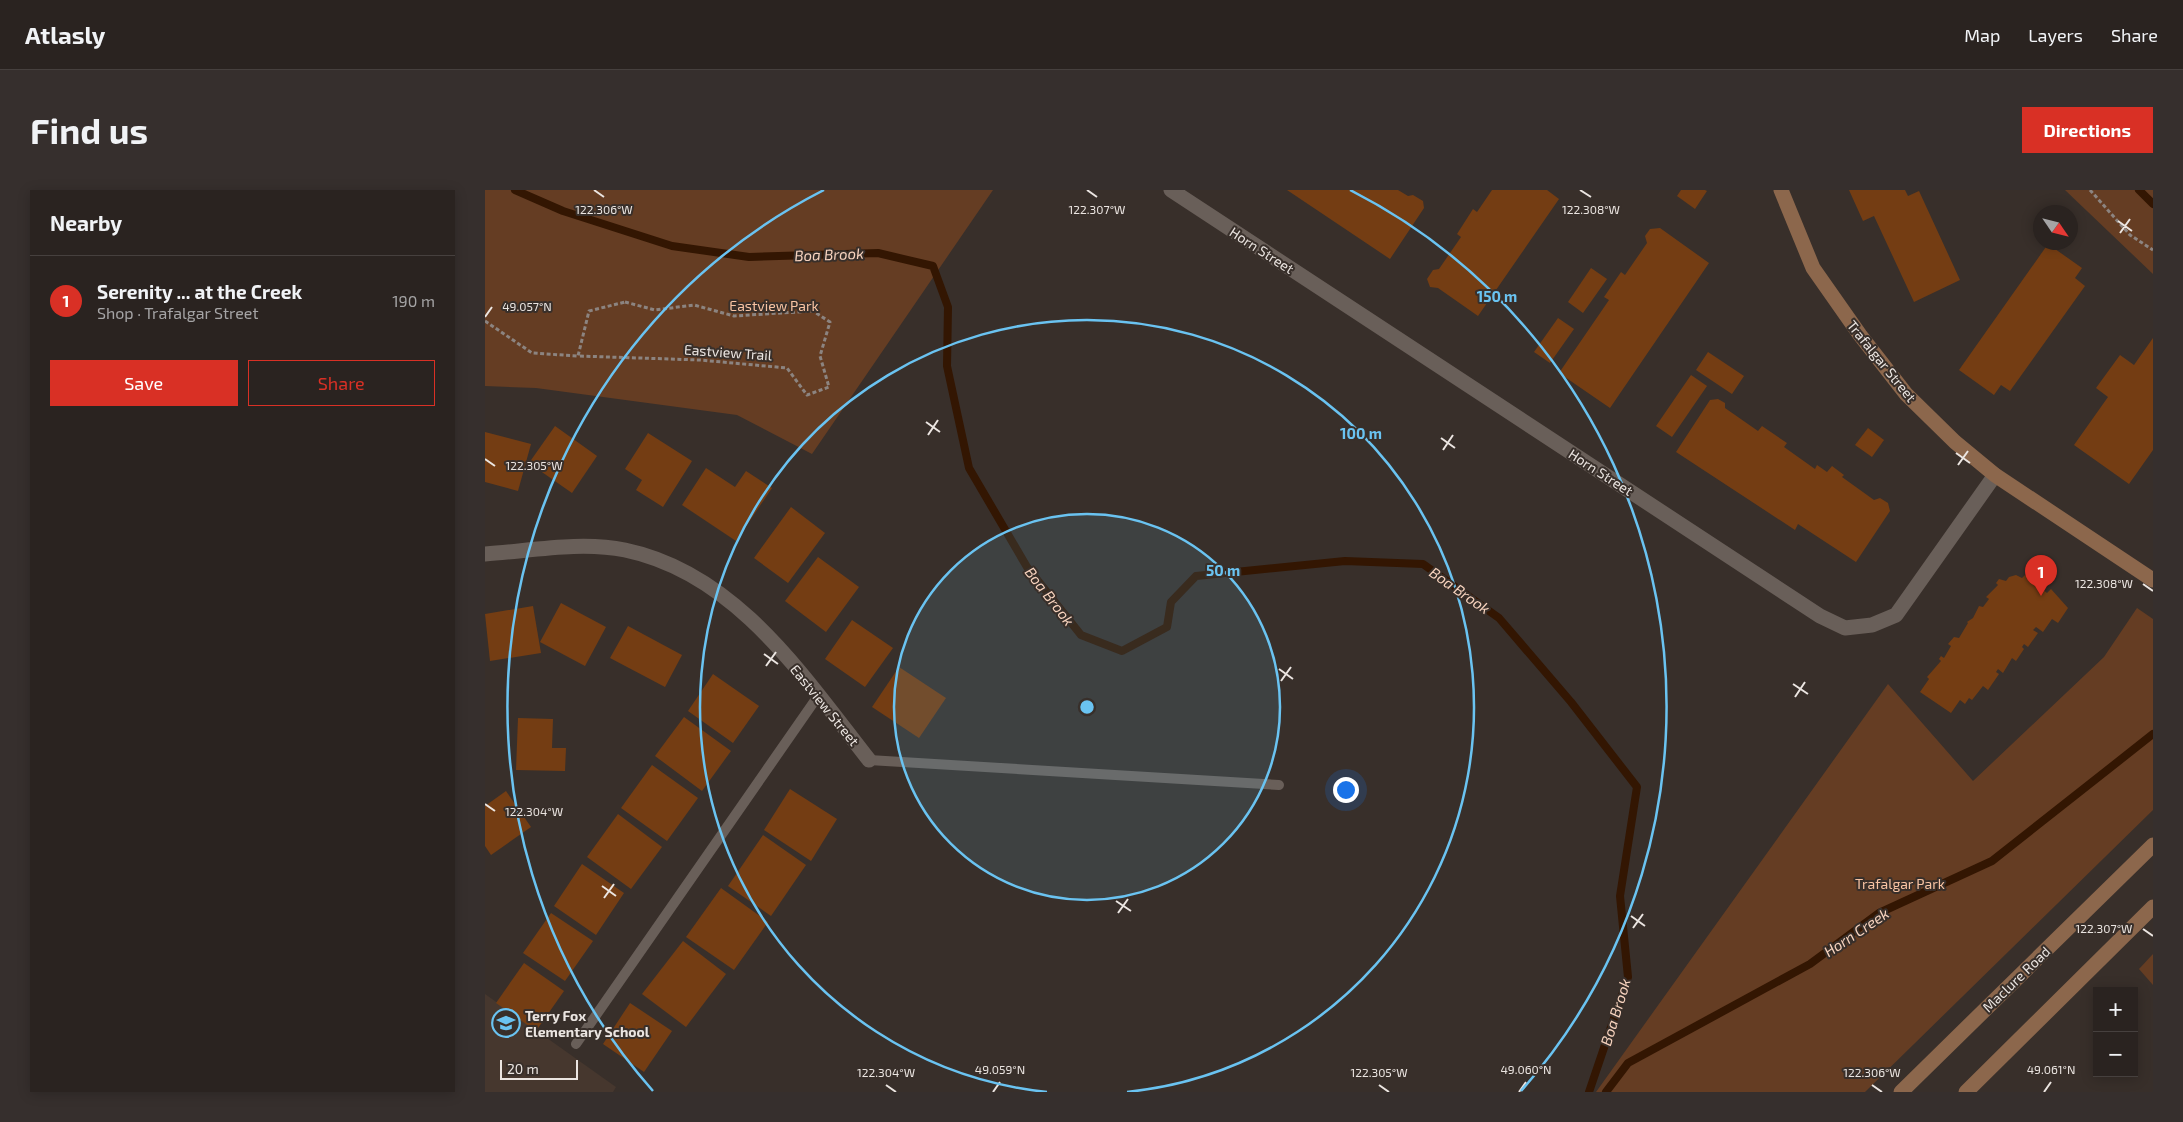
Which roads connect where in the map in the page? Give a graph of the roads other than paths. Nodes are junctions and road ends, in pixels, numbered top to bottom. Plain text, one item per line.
1 (1171, 190) edge
2 (1781, 190) edge
3 (1995, 475) junction
4 (485, 554) edge
5 (2153, 580) edge
6 (818, 696) junction
7 (869, 760) joint
8 (1279, 785) dead end
9 (2153, 845) edge
10 (2153, 907) edge
11 (576, 1044) dead end
12 (1901, 1092) edge
13 (1966, 1092) edge

1 - 3 street, Horn Street
2 - 3 main road, Trafalgar Street
3 - 5 main road, Trafalgar Street
4 - 6 street, Eastview Street
6 - 7 street, Eastview Street
6 - 11 lane
7 - 8 lane
9 - 12 main road, Maclure Road
10 - 13 main road

